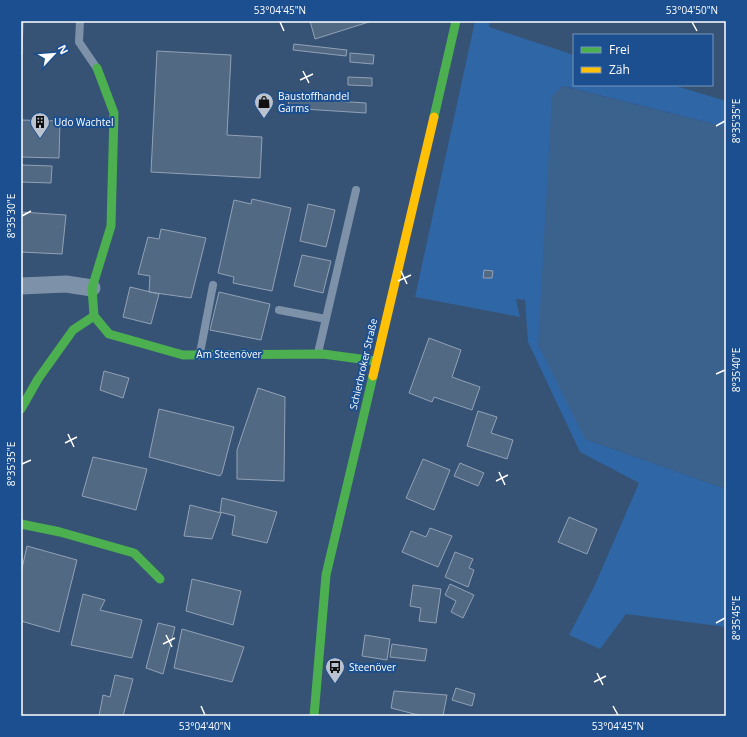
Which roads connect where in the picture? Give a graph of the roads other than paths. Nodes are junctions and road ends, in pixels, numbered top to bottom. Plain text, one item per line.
1 (80, 21) edge
2 (456, 21) edge
3 (97, 68) joint
4 (356, 190) dead end
5 (213, 285) dead end
6 (21, 286) edge
7 (92, 288) junction
8 (280, 310) dead end
9 (94, 316) junction
10 (326, 319) junction
11 (199, 354) junction
12 (318, 354) junction
13 (375, 361) junction
14 (21, 409) edge
15 (21, 524) edge
16 (160, 579) dead end
17 (314, 716) edge

1 - 3 lane
2 - 13 street, Schierbroker Straße
3 - 7 street
4 - 10 lane
5 - 11 lane
6 - 7 street
7 - 9 street
8 - 10 lane
9 - 11 street, Am Steenöver
9 - 14 street
10 - 12 lane
11 - 12 street, Am Steenöver
12 - 13 street, Am Steenöver
13 - 17 street, Schierbroker Straße
15 - 16 street

